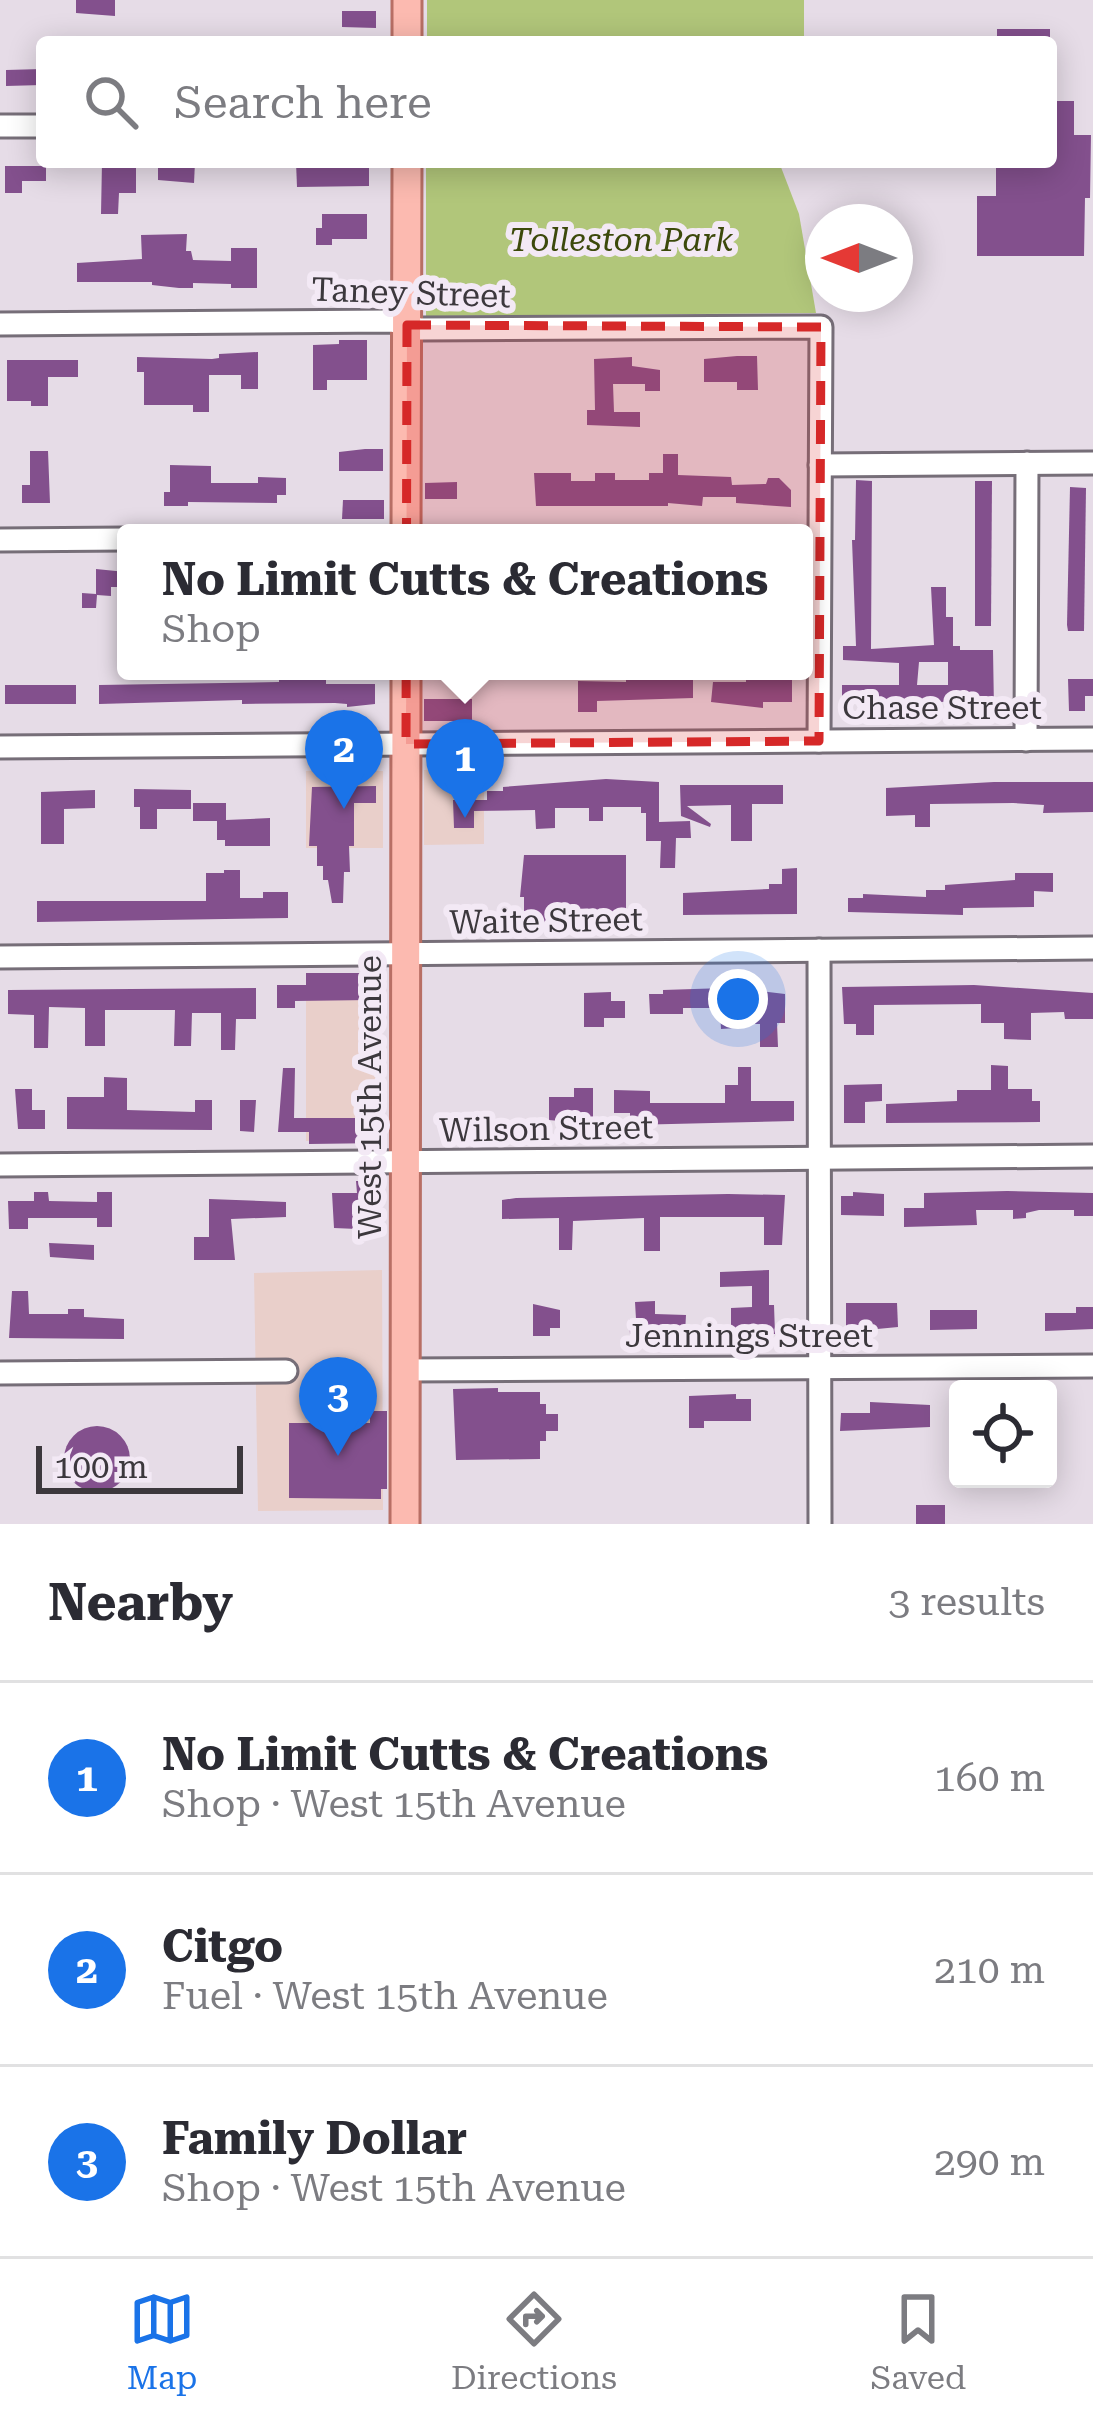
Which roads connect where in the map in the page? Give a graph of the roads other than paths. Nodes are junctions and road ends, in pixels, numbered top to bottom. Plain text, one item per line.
1 (407, 0) edge
2 (407, 36) edge
3 (0, 126) edge
4 (36, 126) edge
5 (407, 168) edge
6 (0, 324) edge
7 (406, 325) junction
8 (1028, 463) junction
9 (1093, 463) edge
10 (820, 465) junction
11 (406, 524) edge
12 (813, 527) edge
13 (117, 539) edge
14 (0, 540) edge
15 (813, 570) edge
16 (406, 680) edge
17 (1093, 739) edge
18 (1026, 740) junction
19 (818, 741) junction
20 (406, 744) junction
21 (0, 747) edge
22 (1093, 948) edge
23 (819, 950) junction
24 (406, 955) junction
25 (0, 957) edge
26 (1093, 1156) edge
27 (818, 1158) junction
28 (405, 1163) junction
29 (0, 1165) edge
30 (1093, 1366) edge
31 (822, 1368) junction
32 (405, 1370) junction
33 (286, 1371) dead end
34 (0, 1373) edge
35 (405, 1524) edge
36 (820, 1524) edge

1 - 2 main road
3 - 4 street
5 - 7 main road
6 - 7 street, Taney Street
7 - 10 street, Taney Street
7 - 11 main road
8 - 9 street
8 - 10 street
8 - 18 street
10 - 12 street
13 - 14 street
15 - 19 street
16 - 20 main road, West 15th Avenue
17 - 18 street, Chase Street
18 - 19 street, Chase Street
19 - 20 street, Chase Street
20 - 21 street, Chase Street
20 - 24 main road, West 15th Avenue
22 - 23 street, Waite Street
23 - 24 street, Waite Street
23 - 27 street
24 - 25 street, Waite Street
24 - 28 main road, West 15th Avenue
26 - 27 street, Wilson Street
27 - 28 street, Wilson Street
27 - 31 street
28 - 29 street, Wilson Street
28 - 32 main road, West 15th Avenue
30 - 31 street, Jennings Street
31 - 32 street, Jennings Street
31 - 36 street
32 - 35 main road, West 15th Avenue
33 - 34 street

